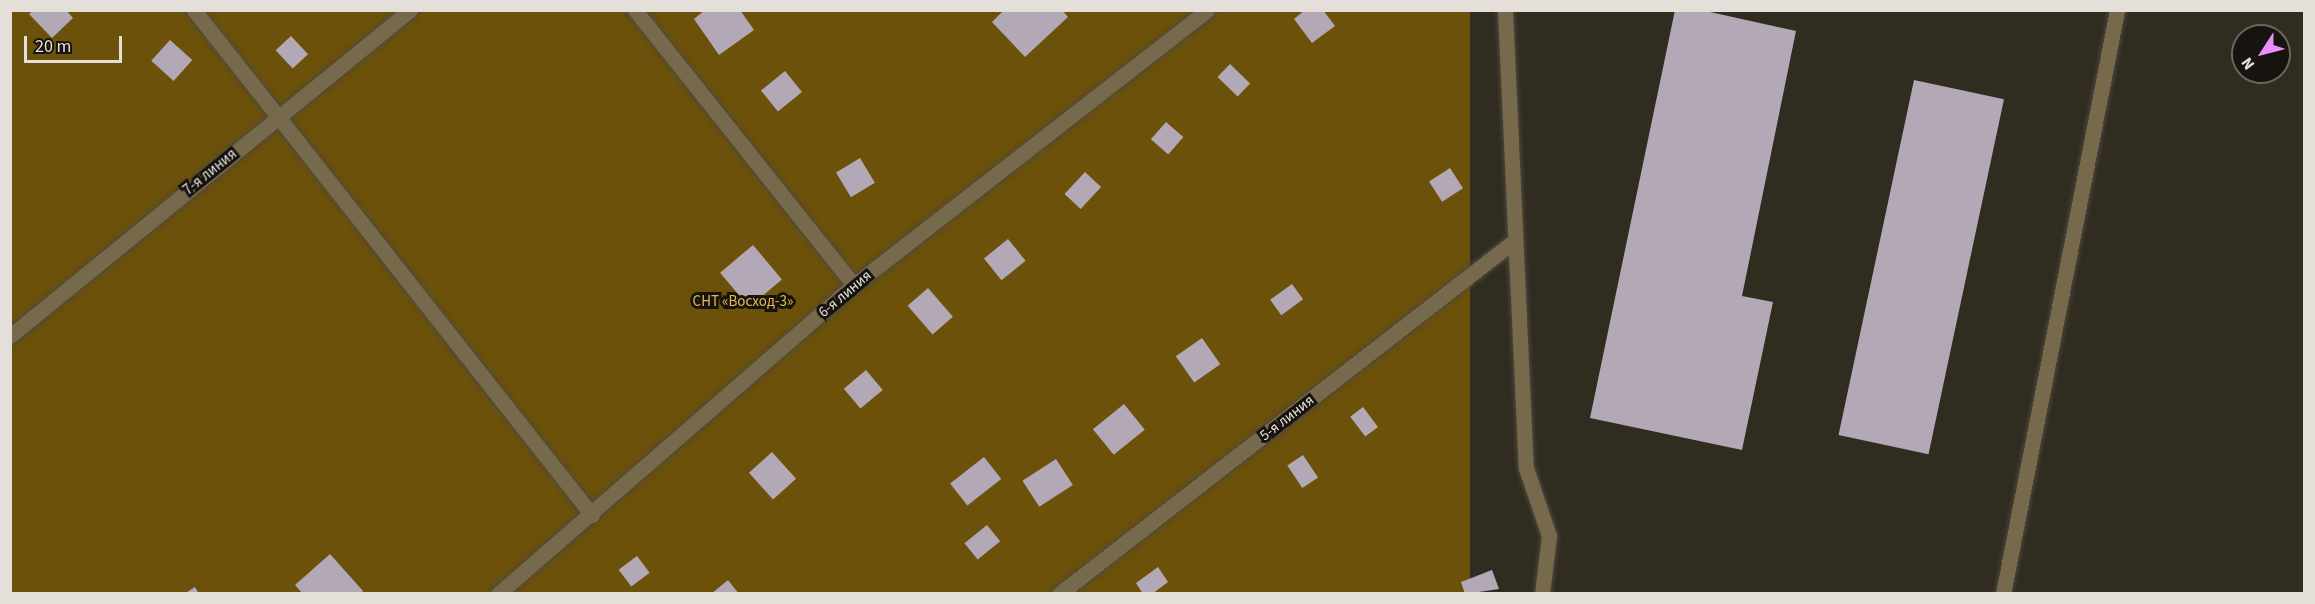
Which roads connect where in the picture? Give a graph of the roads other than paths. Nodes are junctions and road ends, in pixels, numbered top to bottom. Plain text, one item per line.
1 (194, 10) edge
2 (410, 10) edge
3 (635, 10) edge
4 (1206, 10) edge
5 (1505, 10) edge
6 (2117, 10) edge
7 (276, 117) junction
8 (1513, 242) junction
9 (854, 285) junction
10 (10, 336) edge
11 (592, 515) junction
12 (498, 594) edge
13 (1059, 594) edge
14 (1542, 594) edge
15 (2003, 594) edge

1 - 7 street
2 - 7 street, 7-я линия
3 - 9 street
4 - 9 street, 6-я линия
5 - 8 street
6 - 15 street
7 - 10 street, 7-я линия
7 - 11 street
8 - 13 street, 5-я линия
8 - 14 street
9 - 11 street, 6-я линия
11 - 12 street, 6-я линия

